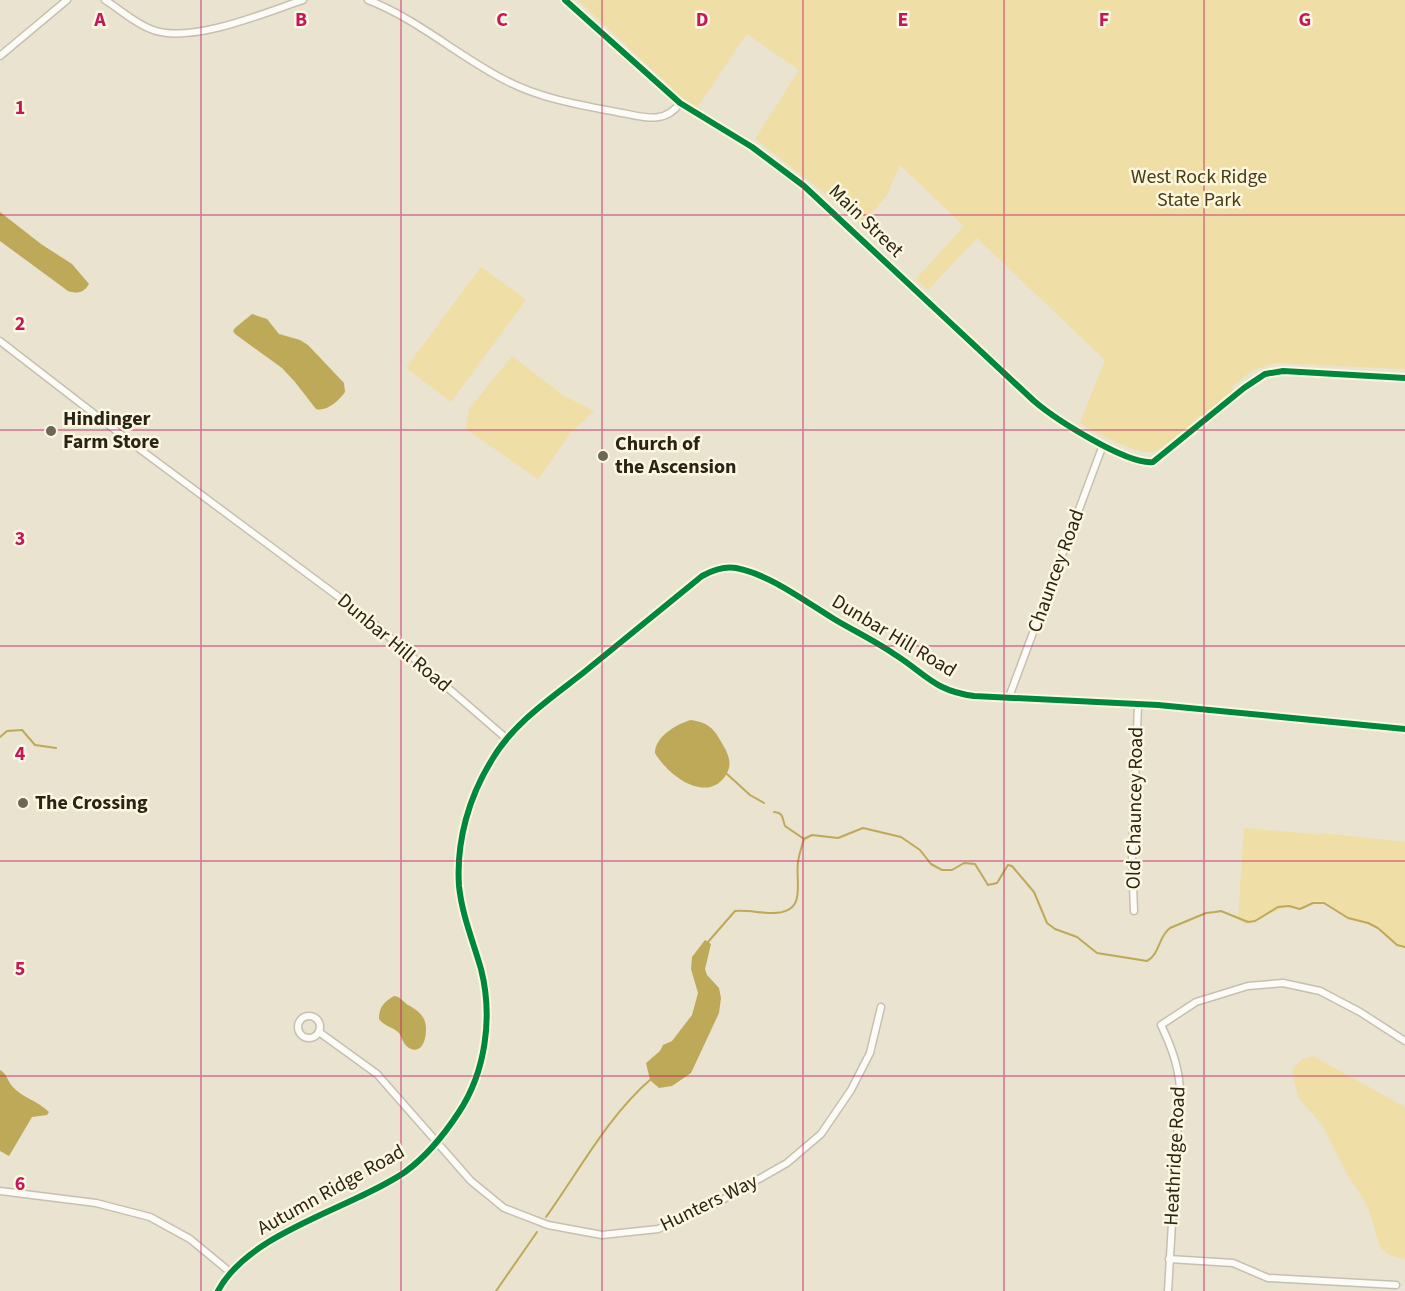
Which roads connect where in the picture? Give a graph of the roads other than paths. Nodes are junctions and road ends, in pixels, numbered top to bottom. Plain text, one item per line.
1 (67, 0) edge
2 (105, 0) edge
3 (303, 0) edge
4 (369, 0) edge
5 (565, 0) edge
6 (0, 56) edge
7 (680, 103) junction
8 (0, 341) edge
9 (1405, 378) edge
10 (1103, 445) junction
11 (1009, 697) junction
12 (1138, 704) junction
13 (1405, 729) edge
14 (507, 739) junction
15 (1134, 911) dead end
16 (881, 1007) dead end
17 (319, 1032) dead end
18 (1405, 1041) edge
19 (437, 1142) junction
20 (0, 1191) edge
21 (1169, 1259) junction
22 (230, 1272) junction
23 (1396, 1285) dead end
24 (218, 1291) edge
25 (1168, 1291) edge

1 - 6 street
2 - 3 street
4 - 7 street
5 - 7 street, Main Street
7 - 10 street, Main Street
8 - 14 street, Dunbar Hill Road
9 - 10 street, Main Street
10 - 11 street, Chauncey Road
11 - 12 street, Dunbar Hill Road
11 - 14 street, Dunbar Hill Road
12 - 13 street, Dunbar Hill Road
12 - 15 street, Old Chauncey Road
14 - 19 street, Autumn Ridge Road
16 - 19 street, Hunters Way
17 - 19 street, Hunters Way
18 - 21 street, Heathridge Road
19 - 22 street, Autumn Ridge Road
20 - 22 street
21 - 23 street
21 - 25 street, Heathridge Road
22 - 24 street, Autumn Ridge Road

